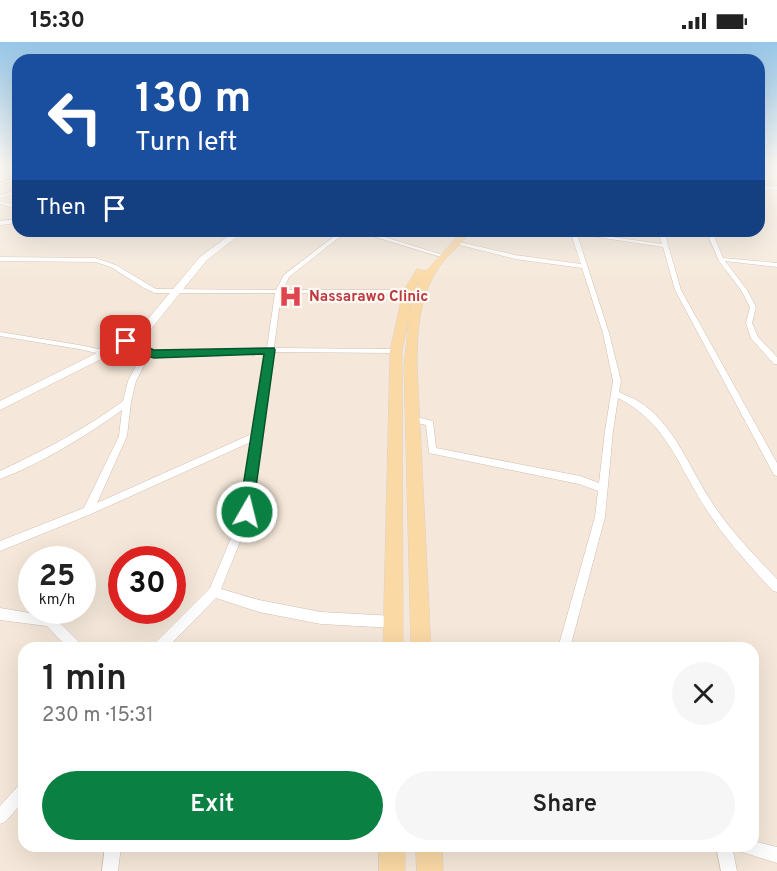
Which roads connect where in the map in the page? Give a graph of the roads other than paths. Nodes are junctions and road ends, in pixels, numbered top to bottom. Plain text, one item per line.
1 (232, 237) edge
2 (336, 237) edge
3 (379, 237) edge
4 (456, 237) edge
5 (574, 237) edge
6 (606, 237) edge
7 (663, 237) edge
8 (712, 237) edge
9 (665, 246) junction
10 (437, 254) junction
11 (0, 259) edge
12 (721, 259) junction
13 (777, 265) edge
14 (583, 266) junction
15 (177, 292) junction
16 (408, 292) junction
17 (278, 293) junction
18 (0, 334) edge
19 (126, 341) junction
20 (270, 350) junction
21 (396, 351) junction
22 (143, 352) junction
23 (105, 353) junction
24 (777, 362) edge
25 (615, 393) junction
26 (127, 402) junction
27 (0, 405) edge
28 (413, 419) junction
29 (257, 435) junction
30 (777, 472) edge
31 (0, 475) edge
32 (603, 489) junction
33 (88, 511) junction
34 (0, 546) edge
35 (777, 587) edge
36 (214, 592) junction
37 (0, 614) edge
38 (394, 622) junction
39 (72, 642) edge
40 (164, 642) edge
41 (393, 642) edge
42 (422, 642) edge
43 (566, 642) edge
44 (18, 797) edge
45 (0, 817) edge
46 (759, 850) edge
47 (112, 852) edge
48 (392, 852) edge
49 (429, 852) edge
50 (725, 852) edge
51 (777, 855) edge
52 (110, 871) edge
53 (392, 871) edge
54 (430, 871) edge
55 (729, 871) edge

1 - 15 main road
2 - 17 street
3 - 10 street
4 - 10 main road
4 - 14 street
5 - 14 street
6 - 9 street
7 - 9 street
8 - 12 street
9 - 30 street
10 - 16 main road
10 - 28 main road
11 - 15 street
12 - 13 street
12 - 24 street
14 - 25 street
15 - 17 street
15 - 19 main road
16 - 17 street
16 - 21 main road
17 - 20 street
18 - 23 street
19 - 22 street
19 - 23 main road
20 - 21 street
20 - 22 street
20 - 29 street
21 - 38 main road
22 - 26 street
23 - 27 main road
25 - 32 street
25 - 35 street
26 - 31 street
26 - 33 street
28 - 32 street
28 - 42 main road
29 - 33 street
29 - 36 street
32 - 43 street
33 - 34 street
36 - 38 street
36 - 40 street
37 - 39 street
38 - 41 main road
44 - 45 street
46 - 51 street
47 - 52 street
48 - 53 main road
49 - 54 main road
50 - 55 street

